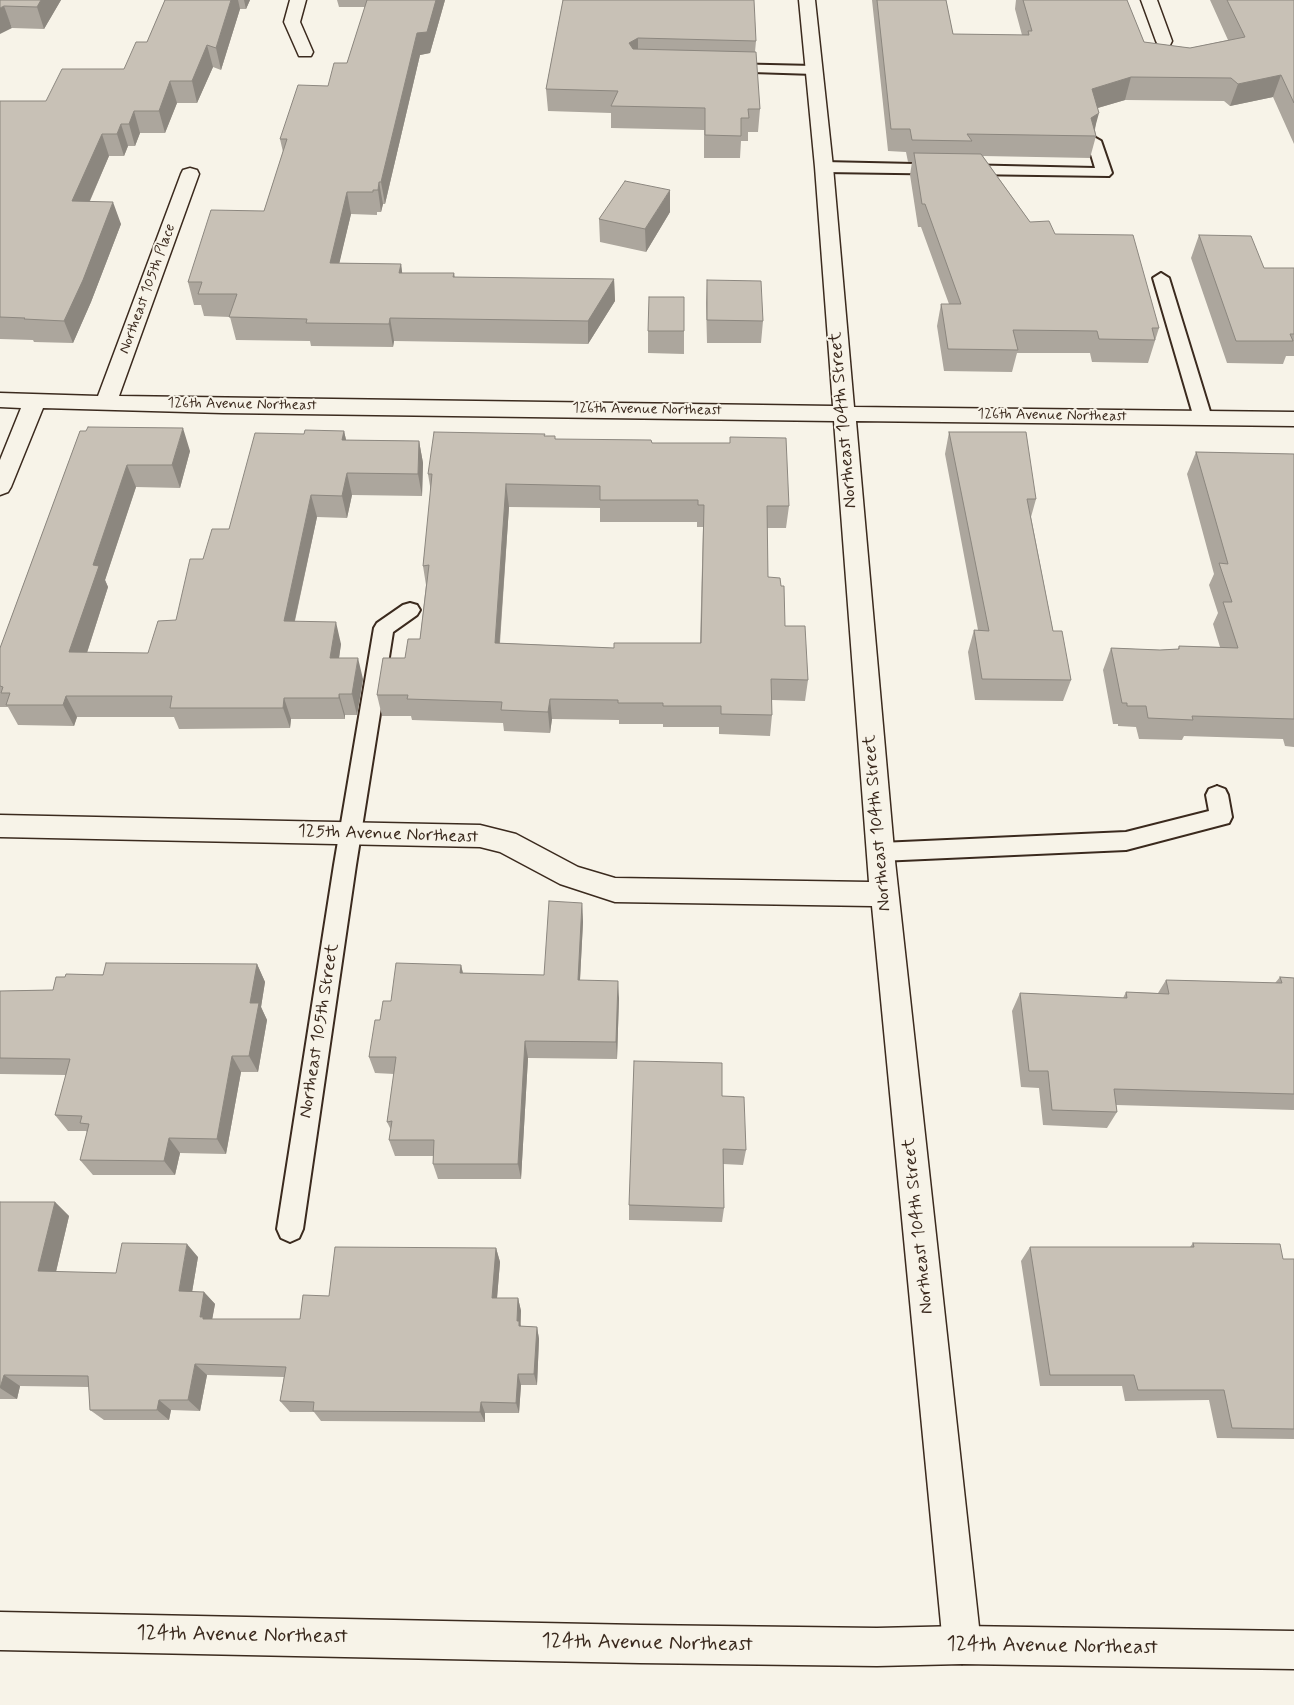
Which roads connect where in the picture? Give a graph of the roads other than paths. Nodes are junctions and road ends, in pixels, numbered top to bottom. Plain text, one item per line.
1 (298, 0) edge
2 (807, 0) edge
3 (1149, 0) edge
4 (1164, 41) dead end
5 (305, 52) dead end
6 (716, 67) edge
7 (814, 70) junction
8 (1094, 141) edge
9 (824, 167) junction
10 (190, 174) dead end
11 (1161, 278) dead end
12 (0, 400) edge
13 (35, 400) junction
14 (106, 403) junction
15 (843, 413) junction
16 (1203, 418) junction
17 (1294, 419) edge
18 (0, 487) edge
19 (410, 610) dead end
20 (1217, 795) dead end
21 (0, 826) edge
22 (350, 834) junction
23 (880, 852) junction
24 (885, 894) junction
25 (290, 1229) dead end
26 (0, 1631) edge
27 (962, 1645) junction
28 (1294, 1650) edge

1 - 5 street
2 - 7 street, Northeast 104th Street
3 - 4 street
6 - 7 lane
7 - 9 street, Northeast 104th Street
8 - 9 lane
9 - 15 street, Northeast 104th Street
10 - 14 street, Northeast 105th Place
11 - 16 lane
12 - 13 street, 126th Avenue Northeast
13 - 14 street, 126th Avenue Northeast
13 - 18 street
14 - 15 street, 126th Avenue Northeast
15 - 16 street, 126th Avenue Northeast
15 - 23 street, Northeast 104th Street
16 - 17 street, 126th Avenue Northeast
19 - 22 lane, Northeast 105th Street
20 - 23 lane
21 - 22 street, 125th Avenue Northeast
22 - 24 street, 125th Avenue Northeast
22 - 25 lane, Northeast 105th Street
23 - 24 street, Northeast 104th Street
24 - 27 street, Northeast 104th Street
26 - 27 street, 124th Avenue Northeast
27 - 28 street, 124th Avenue Northeast

